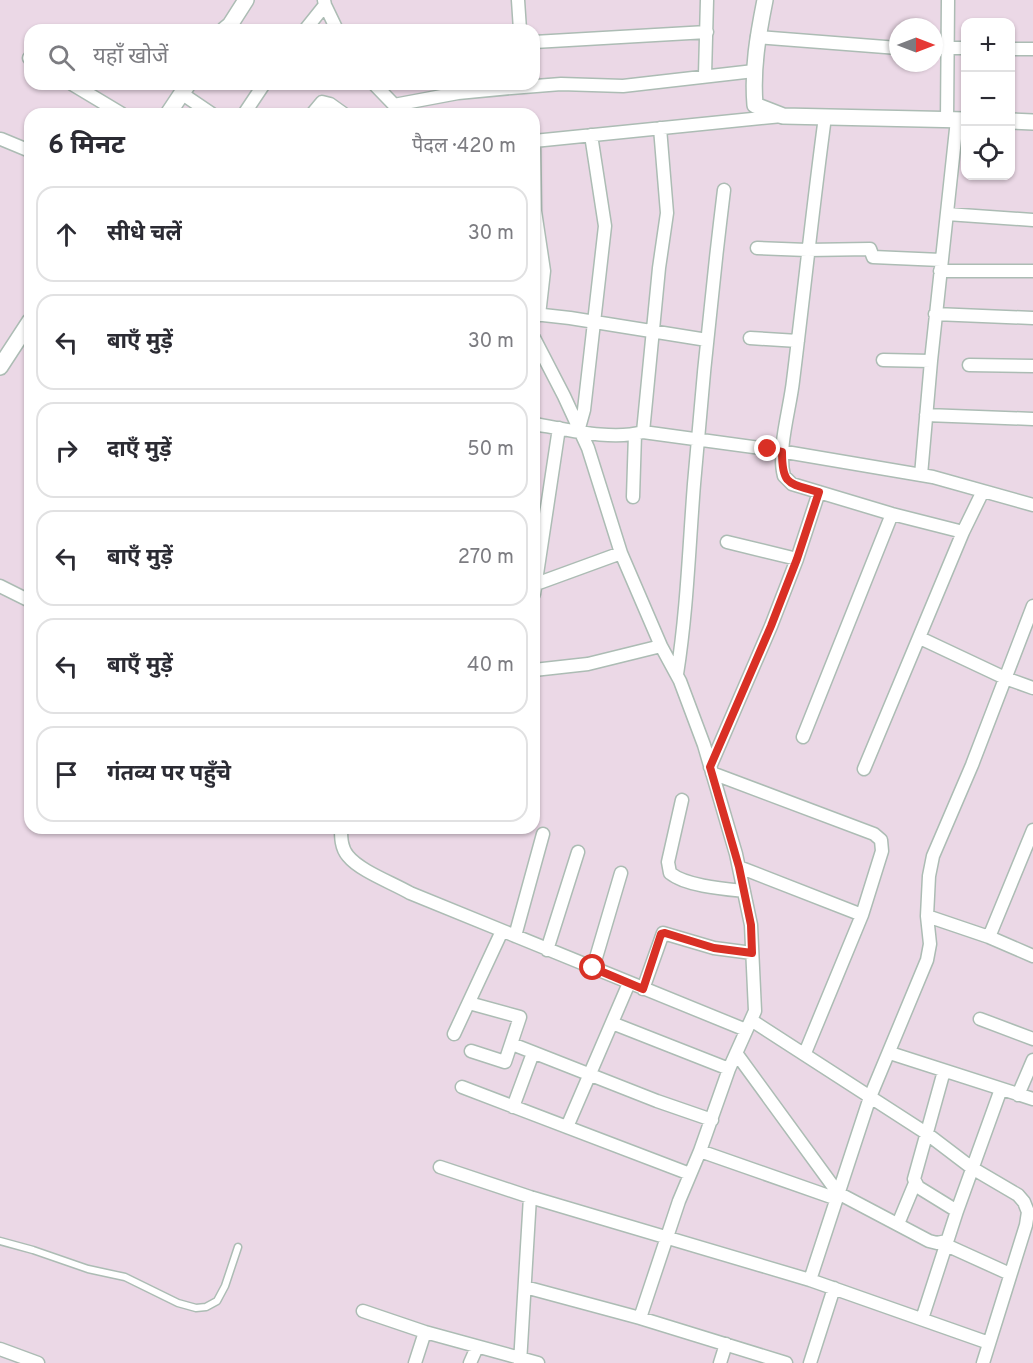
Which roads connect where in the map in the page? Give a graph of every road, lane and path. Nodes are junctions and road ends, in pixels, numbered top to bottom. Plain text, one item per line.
1 (246, 0) edge
2 (518, 0) edge
3 (707, 0) edge
4 (765, 0) edge
5 (948, 0) edge
6 (324, 3) edge
7 (232, 24) edge
8 (309, 24) edge
9 (334, 24) edge
10 (520, 24) edge
11 (708, 32) junction
12 (757, 37) junction
13 (540, 42) edge
14 (889, 47) edge
15 (943, 48) edge
16 (949, 48) junction
17 (961, 48) edge
18 (1015, 49) edge
19 (1033, 49) edge
20 (754, 71) junction
21 (705, 75) junction
22 (540, 85) edge
23 (82, 90) edge
24 (184, 90) edge
25 (186, 90) edge
26 (260, 90) edge
27 (380, 90) edge
28 (482, 90) edge
29 (112, 108) edge
30 (172, 108) edge
31 (206, 108) edge
32 (248, 108) edge
33 (317, 108) edge
34 (336, 108) edge
35 (398, 108) edge
36 (403, 108) edge
37 (783, 116) junction
38 (825, 117) junction
39 (956, 120) edge
40 (1015, 121) edge
41 (1033, 122) edge
42 (660, 128) junction
43 (591, 135) junction
44 (1, 139) edge
45 (540, 140) edge
46 (24, 149) edge
47 (724, 190) dead end
48 (946, 214) junction
49 (1033, 220) edge
50 (540, 244) edge
51 (758, 248) dead end
52 (807, 250) junction
53 (941, 265) junction
54 (1033, 272) edge
55 (540, 296) edge
56 (540, 314) edge
57 (936, 314) junction
58 (1033, 318) edge
59 (595, 322) junction
60 (654, 331) junction
61 (24, 333) edge
62 (750, 338) dead end
63 (707, 340) junction
64 (798, 341) junction
65 (540, 350) edge
66 (2, 359) edge
67 (883, 360) dead end
68 (931, 361) junction
69 (969, 365) dead end
70 (1033, 366) edge
71 (926, 415) junction
72 (1033, 419) edge
73 (540, 425) edge
74 (559, 428) junction
75 (580, 430) junction
76 (639, 433) junction
77 (699, 440) junction
78 (782, 452) junction
79 (921, 475) junction
80 (983, 491) junction
81 (819, 492) junction
82 (633, 497) dead end
83 (1033, 505) edge
84 (892, 514) junction
85 (963, 532) junction
86 (727, 542) dead end
87 (621, 553) junction
88 (540, 555) edge
89 (797, 559) junction
90 (0, 586) edge
91 (540, 587) edge
92 (24, 598) edge
93 (1033, 606) edge
94 (920, 638) junction
95 (661, 646) junction
96 (540, 669) edge
97 (677, 674) junction
98 (1005, 678) junction
99 (1033, 688) edge
100 (803, 737) dead end
101 (864, 769) dead end
102 (711, 770) junction
103 (681, 800) dead end
104 (1033, 830) edge
105 (342, 834) edge
106 (543, 834) dead end
107 (578, 852) dead end
108 (739, 867) junction
109 (621, 873) dead end
110 (744, 891) junction
111 (862, 915) junction
112 (927, 916) junction
113 (502, 931) junction
114 (515, 936) junction
115 (989, 937) junction
116 (547, 950) junction
117 (752, 953) junction
118 (1033, 956) edge
119 (593, 968) junction
120 (629, 983) junction
121 (643, 989) junction
122 (469, 1002) junction
123 (980, 1018) dead end
124 (612, 1023) junction
125 (748, 1025) junction
126 (453, 1034) dead end
127 (1033, 1039) edge
128 (512, 1044) junction
129 (471, 1051) dead end
130 (533, 1053) junction
131 (736, 1053) junction
132 (805, 1053) junction
133 (890, 1053) junction
134 (1033, 1060) edge
135 (729, 1069) junction
136 (944, 1071) junction
137 (590, 1076) junction
138 (462, 1088) dead end
139 (1001, 1089) junction
140 (1018, 1095) junction
141 (870, 1097) junction
142 (1033, 1099) edge
143 (513, 1107) junction
144 (712, 1120) junction
145 (567, 1127) junction
146 (926, 1133) junction
147 (700, 1151) junction
148 (440, 1167) dead end
149 (972, 1167) junction
150 (690, 1174) junction
151 (915, 1183) junction
152 (837, 1196) junction
153 (530, 1197) junction
154 (1033, 1198) edge
155 (957, 1211) junction
156 (1028, 1212) junction
157 (898, 1224) junction
158 (667, 1238) junction
159 (0, 1241) edge
160 (946, 1243) junction
161 (238, 1247) dead end
162 (1010, 1274) junction
163 (810, 1280) junction
164 (525, 1287) junction
165 (834, 1288) junction
166 (363, 1311) dead end
167 (640, 1318) junction
168 (922, 1319) junction
169 (425, 1332) junction
170 (989, 1343) junction
171 (726, 1344) junction
172 (477, 1347) junction
173 (0, 1349) edge
174 (521, 1360) edge
175 (38, 1363) edge
176 (415, 1363) edge
177 (470, 1363) edge
178 (538, 1363) edge
179 (720, 1363) edge
180 (786, 1363) edge
181 (810, 1363) edge
182 (983, 1363) edge

1 - 7 street
2 - 10 street
3 - 11 street
4 - 12 street
5 - 16 street
6 - 8 street
6 - 9 street
11 - 13 street
11 - 21 street
12 - 14 street
12 - 20 street
15 - 16 street
16 - 17 street
16 - 39 street
18 - 19 street
20 - 21 street
20 - 37 street
21 - 22 street
23 - 29 street
24 - 30 street
25 - 31 street
26 - 32 street
27 - 35 street
28 - 36 street
33 - 34 street
37 - 38 street
37 - 42 street
38 - 39 street
38 - 52 street
39 - 48 street
40 - 41 street
42 - 43 street
42 - 60 street
43 - 45 street
43 - 59 street
44 - 46 street
47 - 63 street
48 - 49 street
48 - 53 street
50 - 55 street
51 - 52 street
52 - 53 street
52 - 64 street
53 - 54 street
53 - 57 street
56 - 59 street
57 - 58 street
57 - 68 street
59 - 60 street
59 - 75 street
60 - 63 street
60 - 76 street
61 - 66 street
62 - 64 street
63 - 77 street
64 - 78 street
65 - 75 street
67 - 68 street
68 - 71 street
69 - 70 street
71 - 72 street
71 - 79 street
73 - 74 street
74 - 75 street
74 - 88 street
75 - 76 street
75 - 87 street
76 - 77 street
76 - 82 street
77 - 78 street
77 - 97 street
78 - 79 street
78 - 81 street
79 - 80 street
80 - 83 street
80 - 85 street
81 - 84 street
81 - 89 street
84 - 85 street
84 - 100 street
85 - 94 street
86 - 89 street
87 - 91 street
87 - 95 street
89 - 102 street
90 - 92 street
93 - 98 street
94 - 98 street
94 - 101 street
95 - 96 street
95 - 97 street
97 - 102 street
98 - 99 street
98 - 112 street
102 - 108 street
102 - 111 street
103 - 110 street
104 - 115 street
105 - 113 street
106 - 114 street
107 - 116 street
108 - 110 street
108 - 111 street
109 - 119 street
110 - 117 street
111 - 132 street
112 - 115 street
112 - 133 street
113 - 114 street
113 - 122 street
114 - 116 street
115 - 118 street
116 - 119 street
117 - 121 street
117 - 125 street
119 - 120 street
120 - 121 street
120 - 124 street
121 - 125 street
122 - 126 street
122 - 128 street
123 - 127 street
124 - 135 street
124 - 137 street
125 - 131 street
125 - 132 street
128 - 129 street
128 - 130 street
130 - 137 street
130 - 143 street
131 - 135 street
131 - 152 street
132 - 141 street
133 - 136 street
133 - 141 street
134 - 140 street
135 - 144 street
136 - 139 street
136 - 146 street
137 - 144 street
137 - 145 street
138 - 143 street
139 - 140 street
139 - 149 street
140 - 142 street
141 - 146 street
141 - 152 street
143 - 145 street
144 - 147 street
145 - 150 street
146 - 149 street
146 - 151 street
147 - 150 street
147 - 152 street
148 - 153 street
149 - 155 street
149 - 156 street
150 - 158 street
151 - 155 street
151 - 157 street
152 - 157 street
152 - 163 street
153 - 158 street
153 - 164 street
154 - 156 street
155 - 160 street
156 - 162 street
157 - 160 street
158 - 163 street
158 - 167 street
159 - 161 lane
160 - 162 street
160 - 168 street
162 - 170 street
163 - 165 street
164 - 167 street
164 - 174 street
165 - 168 street
165 - 181 street
166 - 169 street
167 - 171 street
168 - 170 street
169 - 172 street
169 - 176 street
170 - 182 street
171 - 179 street
171 - 180 street
172 - 174 street
172 - 177 street
173 - 175 street
174 - 178 street

